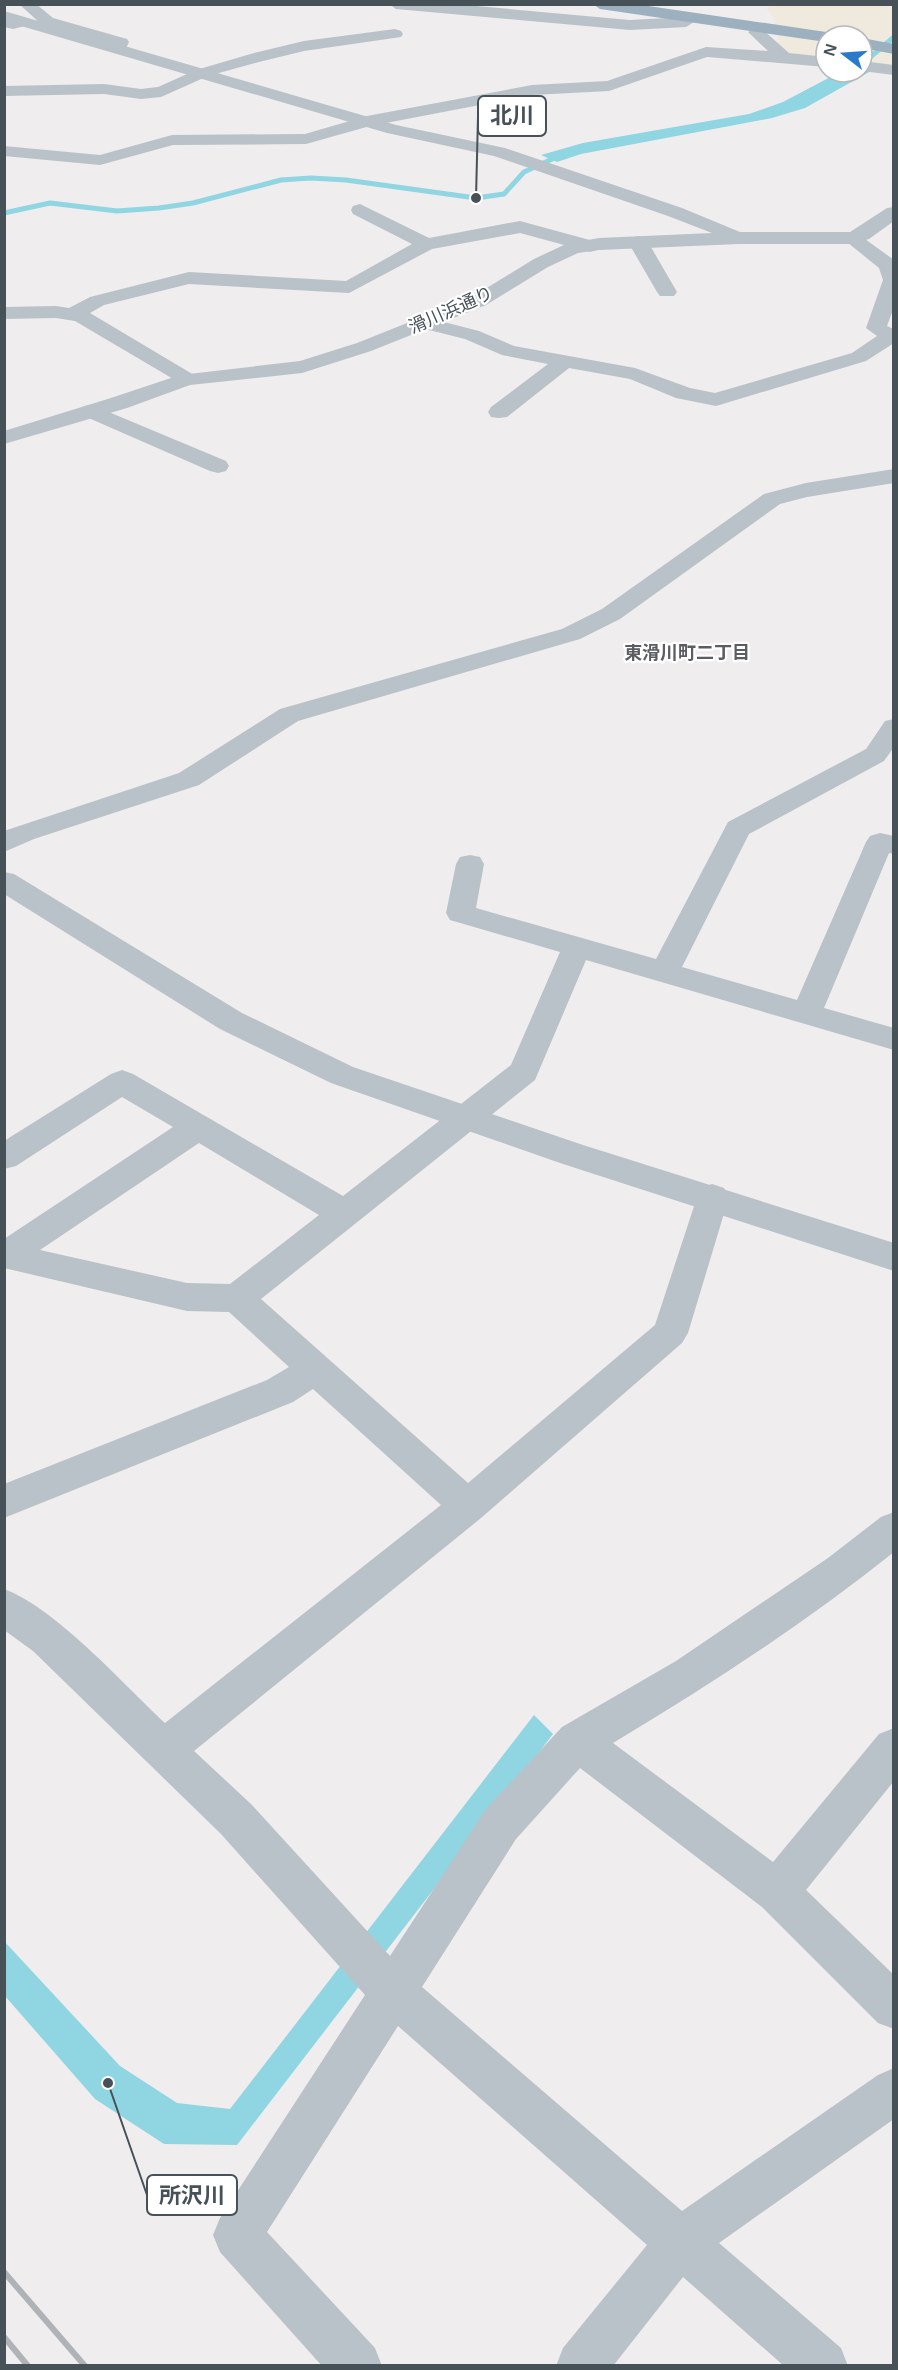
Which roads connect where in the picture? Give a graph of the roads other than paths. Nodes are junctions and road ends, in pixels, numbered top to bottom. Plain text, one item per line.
1 (26, 4) edge
2 (396, 4) edge
3 (526, 4) edge
4 (600, 4) edge
5 (4, 16) edge
6 (4, 22) edge
7 (23, 22) junction
8 (756, 33) dead end
9 (395, 34) dead end
10 (814, 35) edge
11 (874, 45) edge
12 (118, 49) junction
13 (894, 49) edge
14 (784, 57) junction
15 (814, 61) edge
16 (874, 68) edge
17 (894, 70) edge
18 (202, 73) junction
19 (4, 91) edge
20 (367, 122) junction
21 (4, 151) edge
22 (360, 210) dead end
23 (894, 212) edge
24 (739, 238) junction
25 (851, 238) junction
26 (638, 242) junction
27 (426, 244) junction
28 (590, 246) junction
29 (666, 292) dead end
30 (4, 313) edge
31 (71, 315) junction
32 (424, 323) junction
33 (892, 337) edge
34 (565, 361) junction
35 (187, 379) junction
36 (92, 411) junction
37 (499, 412) dead end
38 (4, 438) edge
39 (218, 466) dead end
40 (894, 476) edge
41 (894, 727) edge
42 (4, 843) edge
43 (894, 845) edge
44 (470, 864) dead end
45 (4, 881) edge
46 (577, 947) junction
47 (664, 972) junction
48 (806, 1014) junction
49 (894, 1039) edge
50 (466, 1118) junction
51 (198, 1127) junction
52 (4, 1157) edge
53 (712, 1197) junction
54 (345, 1214) junction
55 (6, 1254) edge
56 (894, 1257) edge
57 (237, 1298) junction
58 (315, 1369) junction
59 (4, 1501) edge
60 (468, 1506) junction
61 (894, 1529) edge
62 (4, 1607) edge
63 (577, 1740) junction
64 (894, 1748) edge
65 (164, 1749) junction
66 (777, 1892) junction
67 (393, 1992) junction
68 (894, 2007) edge
69 (894, 2091) edge
70 (680, 2242) junction
71 (357, 2366) edge
72 (581, 2366) edge
73 (823, 2366) edge

1 - 12 street
2 - 3 street
4 - 10 highway
5 - 7 street
6 - 7 street
7 - 12 street
8 - 14 street
9 - 18 street
11 - 13 highway
12 - 18 street
14 - 15 street
14 - 20 street
16 - 17 street
18 - 19 street
18 - 20 street
20 - 21 street
20 - 24 street
22 - 27 street
23 - 25 street, 滑川浜通り
24 - 25 street, 滑川浜通り
24 - 26 street, 滑川浜通り
25 - 33 street
26 - 28 street, 滑川浜通り
26 - 29 street
27 - 28 street
27 - 31 street
28 - 32 street, 滑川浜通り
30 - 31 street
31 - 35 street
32 - 34 street
32 - 35 street, 滑川浜通り
33 - 34 street
34 - 37 street
35 - 36 street, 滑川浜通り
36 - 38 street, 滑川浜通り
36 - 39 street
40 - 42 street
41 - 47 street
43 - 48 street
44 - 46 street
45 - 50 street
46 - 47 street
46 - 50 street
47 - 48 street
48 - 49 street
50 - 53 street
50 - 54 street
51 - 52 street
51 - 54 street
51 - 55 street
53 - 56 street
53 - 60 street
54 - 57 street
55 - 57 street
57 - 58 street
58 - 59 street
58 - 60 street
60 - 65 street
61 - 63 street
62 - 65 street
63 - 66 street
63 - 67 street
64 - 66 street
65 - 67 street
66 - 68 street
67 - 70 street
67 - 71 street
69 - 70 street
70 - 72 street
70 - 73 street

